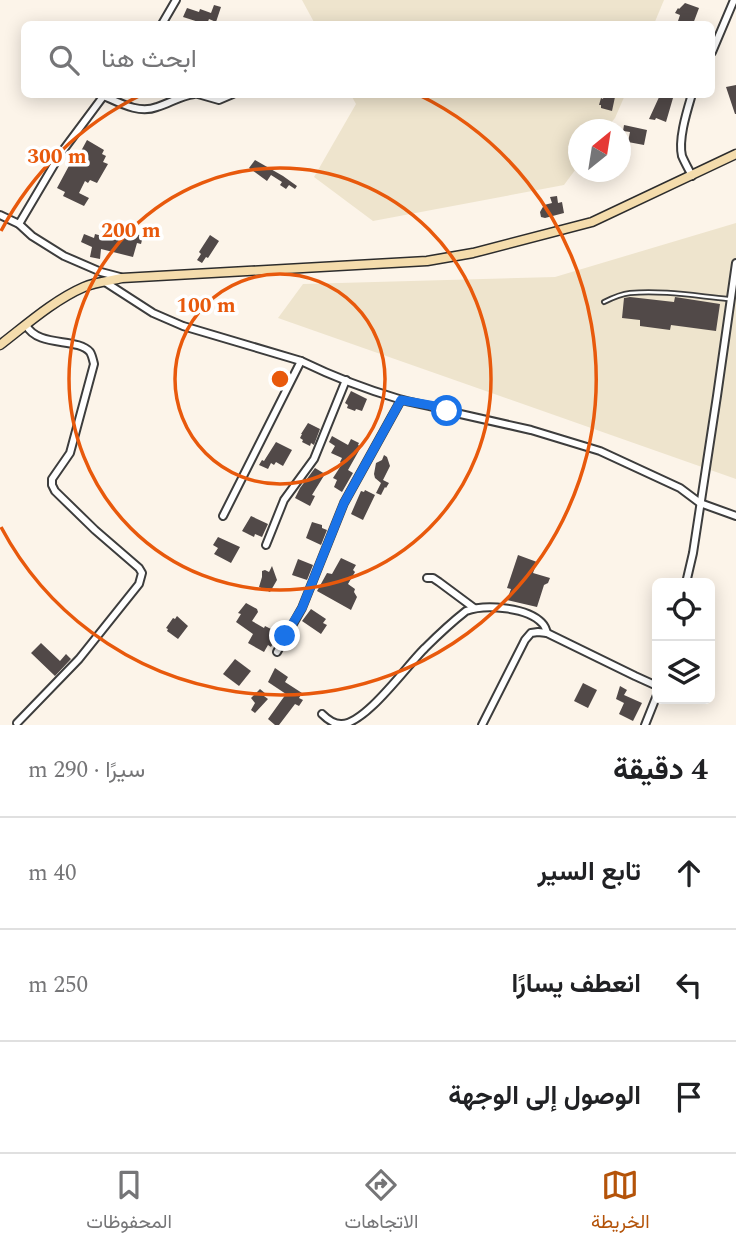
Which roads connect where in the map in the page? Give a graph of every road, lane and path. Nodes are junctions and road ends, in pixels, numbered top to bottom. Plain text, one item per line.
1 (176, 0) edge
2 (734, 0) edge
3 (164, 21) edge
4 (715, 45) edge
5 (103, 98) edge
6 (112, 98) edge
7 (178, 98) edge
8 (691, 98) edge
9 (736, 155) edge
10 (692, 176) junction
11 (0, 215) edge
12 (19, 224) junction
13 (736, 263) edge
14 (122, 278) junction
15 (105, 282) junction
16 (732, 299) junction
17 (604, 302) dead end
18 (26, 325) junction
19 (0, 345) edge
20 (300, 361) junction
21 (346, 380) junction
22 (401, 400) junction
23 (700, 503) junction
24 (223, 516) dead end
25 (736, 516) edge
26 (266, 545) dead end
27 (427, 578) dead end
28 (687, 578) edge
29 (474, 608) junction
30 (547, 633) junction
31 (277, 652) dead end
32 (652, 683) edge
33 (653, 704) edge
34 (322, 714) dead end
35 (17, 723) dead end
36 (482, 725) edge
37 (645, 725) edge

1 - 3 street
2 - 4 street
5 - 12 street
6 - 7 street
8 - 10 street
9 - 10 street
10 - 14 street
11 - 12 street
12 - 14 street
13 - 16 street
14 - 15 street
15 - 18 street
15 - 20 street
16 - 17 lane
16 - 23 street
18 - 19 street
18 - 35 street
20 - 21 street
20 - 24 street
21 - 22 street
21 - 26 street
22 - 23 street
22 - 31 street
23 - 25 street
23 - 28 street
27 - 29 street
29 - 30 street
29 - 34 street
30 - 32 street
30 - 36 street
33 - 37 street

